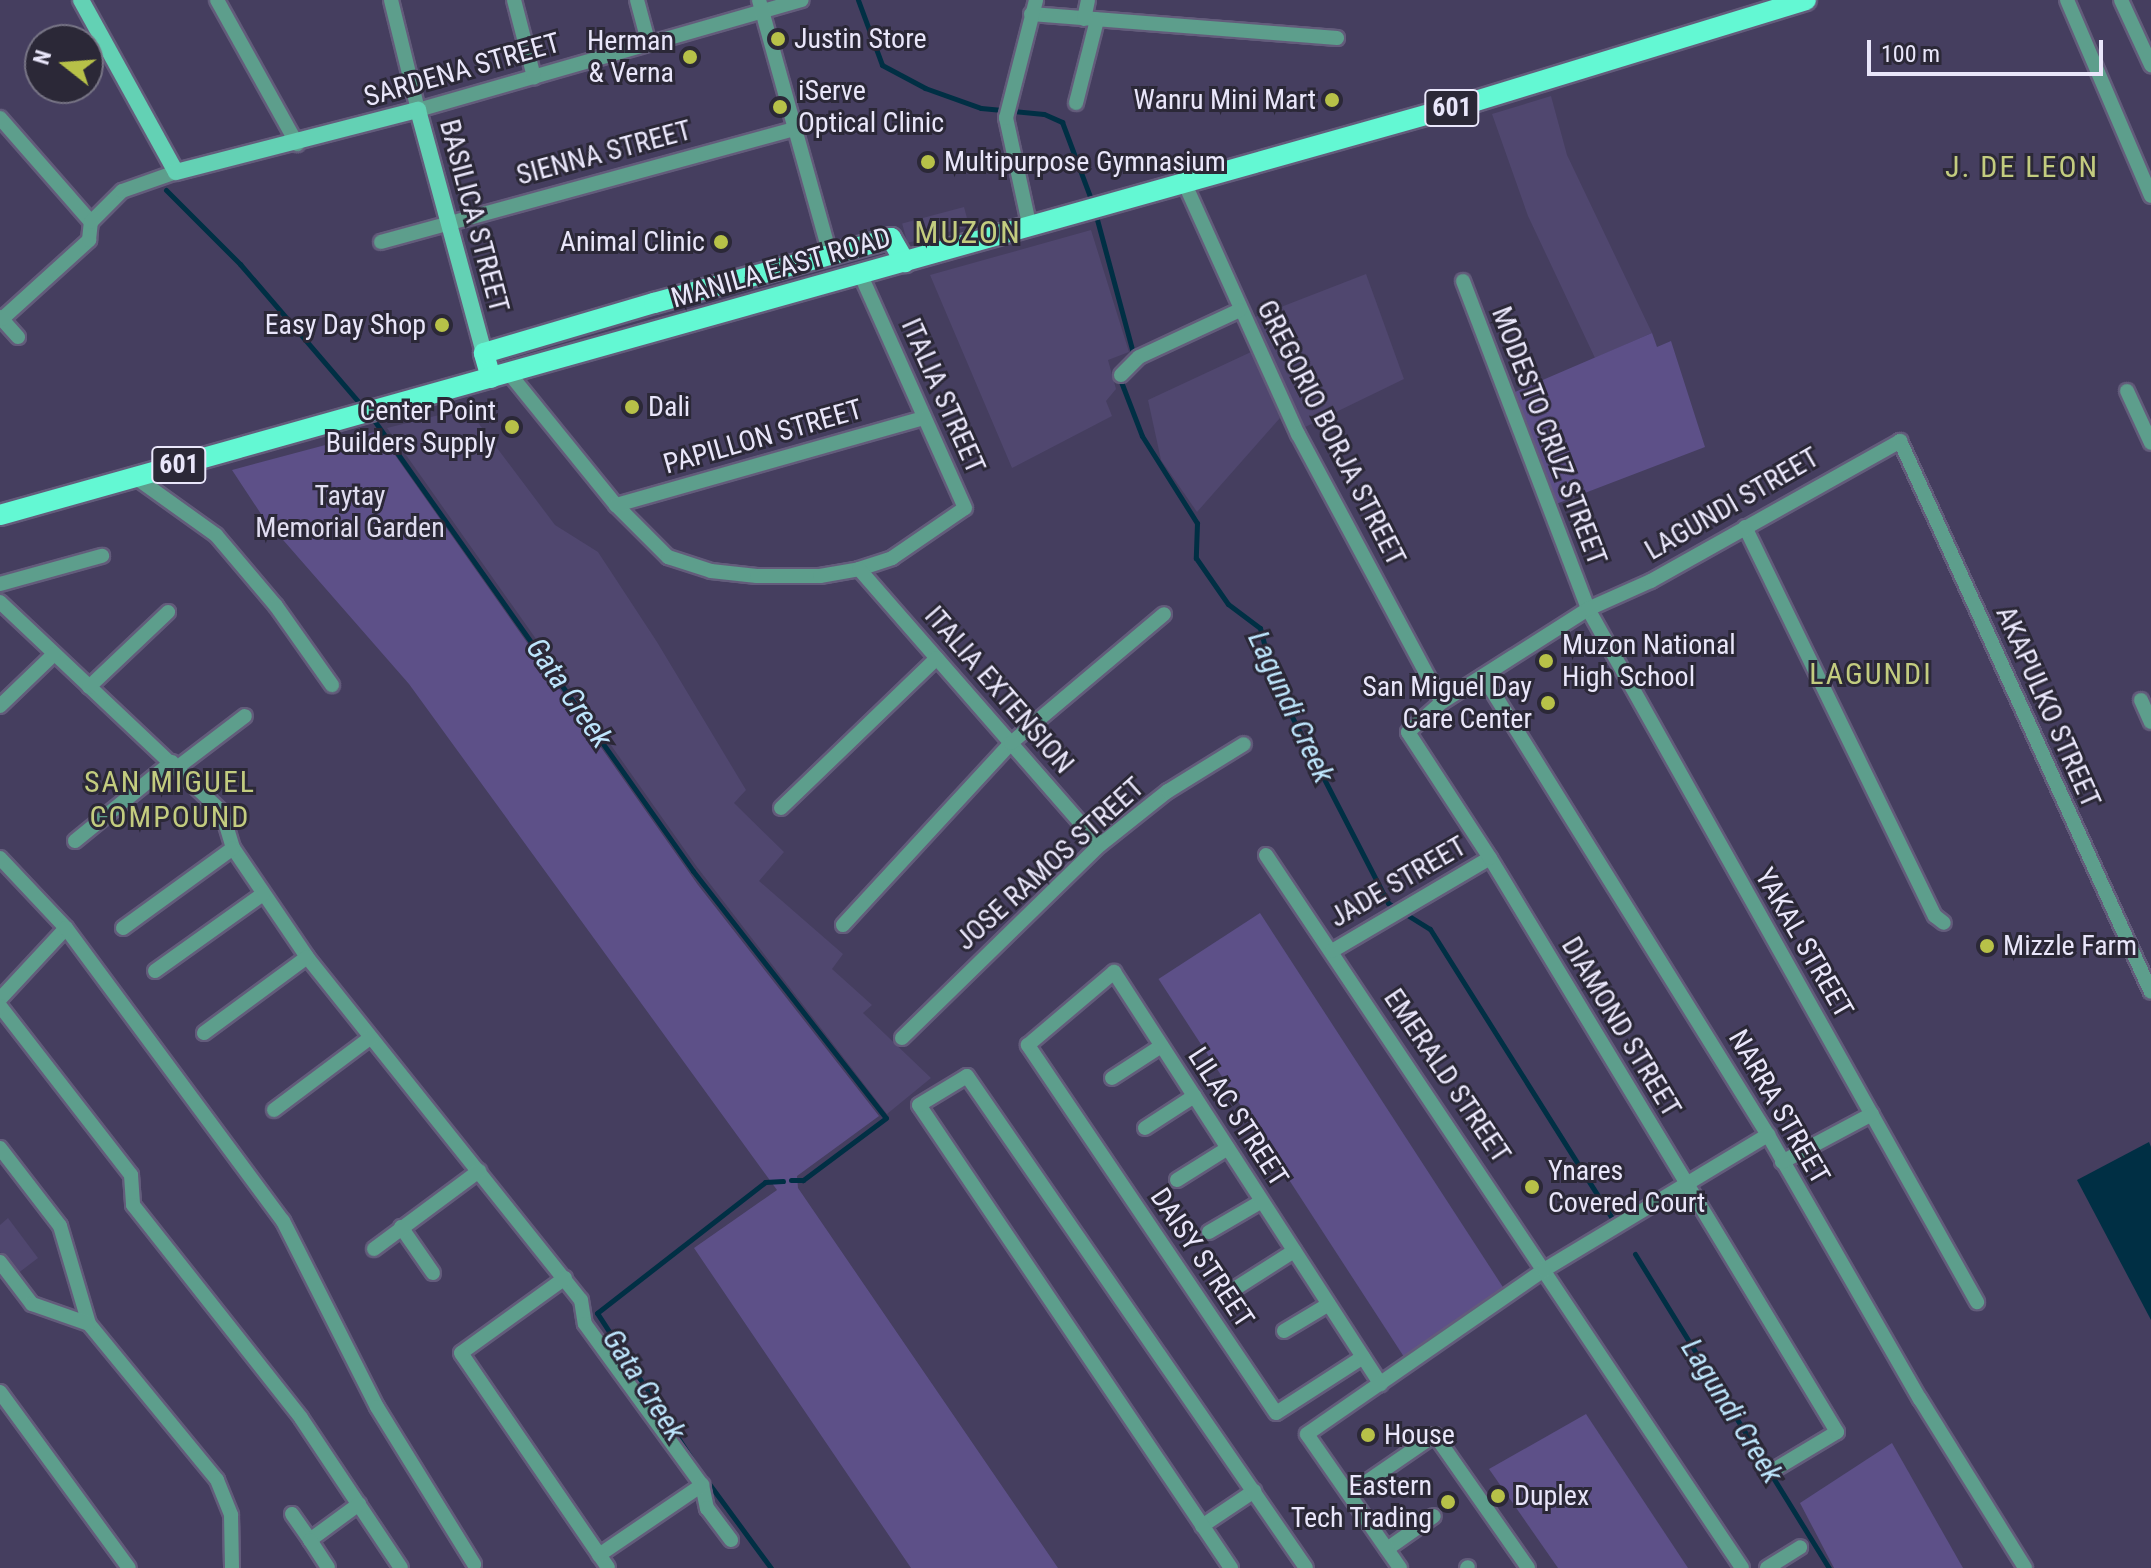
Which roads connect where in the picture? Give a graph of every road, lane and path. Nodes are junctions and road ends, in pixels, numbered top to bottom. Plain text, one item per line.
1 (81, 0) edge
2 (217, 0) edge
3 (391, 0) edge
4 (514, 0) edge
5 (637, 0) edge
6 (802, 0) edge
7 (1088, 0) edge
8 (1806, 0) edge
9 (2067, 0) edge
10 (2121, 0) edge
11 (760, 6) edge
12 (1033, 7) edge
13 (1091, 20) junction
14 (1337, 38) dead end
15 (648, 41) junction
16 (2151, 65) edge
17 (534, 77) junction
18 (1076, 103) dead end
19 (418, 110) junction
20 (0, 118) edge
21 (795, 129) junction
22 (297, 144) junction
23 (176, 172) junction
24 (1184, 182) junction
25 (2151, 196) edge
26 (91, 222) junction
27 (448, 222) junction
28 (1030, 228) junction
29 (381, 242) dead end
30 (830, 255) junction
31 (905, 262) junction
32 (861, 275) junction
33 (1463, 281) dead end
34 (837, 282) junction
35 (654, 303) junction
36 (1240, 310) junction
37 (1, 318) edge
38 (662, 331) junction
39 (18, 337) dead end
40 (484, 353) junction
41 (500, 375) junction
42 (1121, 375) dead end
43 (2127, 391) dead end
44 (924, 418) junction
45 (1900, 441) joint
46 (2151, 443) edge
47 (135, 477) junction
48 (616, 505) junction
49 (0, 515) edge
50 (1745, 527) junction
51 (102, 556) dead end
52 (859, 569) junction
53 (0, 584) edge
54 (0, 602) edge
55 (1588, 609) junction
56 (168, 612) dead end
57 (1164, 614) dead end
58 (54, 654) junction
59 (937, 658) junction
60 (1483, 676) junction
61 (332, 685) dead end
62 (89, 687) junction
63 (2141, 700) dead end
64 (1442, 702) junction
65 (0, 706) edge
66 (245, 716) dead end
67 (2151, 722) edge
68 (1408, 732) joint
69 (1011, 743) junction
70 (1244, 744) dead end
71 (175, 765) junction
72 (781, 808) dead end
73 (75, 841) dead end
74 (1100, 845) junction
75 (233, 848) junction
76 (1266, 855) dead end
77 (0, 858) edge
78 (1490, 858) junction
79 (263, 894) junction
80 (1944, 923) dead end
81 (843, 925) dead end
82 (66, 928) junction
83 (123, 928) dead end
84 (1332, 951) junction
85 (307, 957) junction
86 (155, 971) dead end
87 (2151, 992) edge
88 (0, 999) edge
89 (0, 1006) edge
90 (204, 1033) dead end
91 (370, 1038) junction
92 (902, 1038) dead end
93 (1028, 1045) joint
94 (1161, 1046) junction
95 (1112, 1078) dead end
96 (1194, 1096) junction
97 (274, 1110) dead end
98 (1872, 1114) junction
99 (1145, 1128) dead end
100 (1768, 1135) junction
101 (0, 1148) edge
102 (1228, 1148) junction
103 (1782, 1162) junction
104 (479, 1171) junction
105 (1177, 1180) dead end
106 (1689, 1185) junction
107 (1262, 1201) junction
108 (401, 1227) junction
109 (1209, 1232) dead end
110 (374, 1249) dead end
111 (1294, 1251) junction
112 (0, 1262) edge
113 (1544, 1270) junction
114 (433, 1273) dead end
115 (565, 1278) junction
116 (1236, 1288) dead end
117 (1977, 1302) dead end
118 (1329, 1304) junction
119 (89, 1324) junction
120 (1284, 1331) dead end
121 (1363, 1357) junction
122 (1381, 1384) junction
123 (1, 1394) edge
124 (1777, 1468) dead end
125 (702, 1485) junction
126 (1254, 1491) junction
127 (1349, 1494) junction
128 (359, 1504) junction
129 (292, 1514) dead end
130 (1434, 1516) dead end
131 (1202, 1526) junction
132 (310, 1540) junction
133 (731, 1540) dead end
134 (1800, 1547) dead end
135 (1387, 1549) junction
136 (599, 1555) junction
137 (474, 1564) dead end
138 (129, 1568) edge
139 (232, 1568) edge
140 (328, 1568) edge
141 (401, 1568) edge
142 (608, 1568) edge
143 (1231, 1568) edge
144 (1306, 1568) edge
145 (1400, 1568) edge
146 (1528, 1568) edge
147 (1742, 1568) edge
148 (1767, 1568) edge
149 (2025, 1568) edge

1 - 23 street
2 - 22 street
3 - 19 street, BASILICA STREET
4 - 17 street
5 - 15 street
6 - 11 street, SARDENA STREET
7 - 13 street
8 - 24 main road, MANILA EAST ROAD / 601
9 - 25 street
10 - 16 street
11 - 15 street, SARDENA STREET
11 - 21 street
12 - 13 street
12 - 28 street
13 - 14 street
13 - 18 street
15 - 17 street, SARDENA STREET
17 - 19 street, SARDENA STREET
19 - 22 street, SARDENA STREET
19 - 27 street, BASILICA STREET
20 - 26 street
21 - 27 street, SIENNA STREET
21 - 30 street
22 - 23 street, SARDENA STREET
23 - 26 street
24 - 28 main road, MANILA EAST ROAD / 601
24 - 36 street, GREGORIO BORJA STREET
26 - 37 street
27 - 29 street, SIENNA STREET
27 - 40 street, BASILICA STREET
28 - 31 main road, MANILA EAST ROAD / 601
30 - 31 main road
30 - 34 main road
30 - 35 main road
31 - 32 main road, MANILA EAST ROAD / 601
32 - 34 main road, MANILA EAST ROAD / 601
32 - 44 street, ITALIA STREET
33 - 55 street, MODESTO CRUZ STREET
34 - 38 main road, MANILA EAST ROAD / 601
35 - 38 main road
35 - 40 main road
36 - 42 street
36 - 64 street, GREGORIO BORJA STREET
37 - 39 street
38 - 41 main road, MANILA EAST ROAD / 601
40 - 41 main road
41 - 47 main road, MANILA EAST ROAD / 601
41 - 48 street, ITALIA STREET
43 - 46 street
44 - 48 street, PAPILLON STREET
44 - 52 street, ITALIA STREET
45 - 50 street, LAGUNDI STREET
45 - 87 street, AKAPULKO STREET
47 - 49 main road, MANILA EAST ROAD / 601
47 - 61 street
48 - 52 street, ITALIA STREET
50 - 55 street, LAGUNDI STREET
50 - 80 street
51 - 53 street
52 - 59 street, ITALIA EXTENSION
54 - 58 street
55 - 60 street, LAGUNDI STREET
55 - 98 street, YAKAL STREET
56 - 62 street
57 - 69 street
58 - 62 street
58 - 65 street
59 - 69 street, ITALIA EXTENSION
59 - 72 street
60 - 64 street, LAGUNDI STREET
60 - 100 street, NARRA STREET
62 - 71 street
63 - 67 street
64 - 68 street, LAGUNDI STREET
66 - 71 street
68 - 78 street, DIAMOND STREET
69 - 74 street, ITALIA EXTENSION
69 - 81 street
70 - 74 street, JOSE RAMOS STREET
71 - 73 street
71 - 75 street
74 - 92 street, JOSE RAMOS STREET
75 - 79 street
75 - 83 street
76 - 84 street, EMERALD STREET
77 - 82 street
78 - 84 street, JADE STREET
78 - 106 street, DIAMOND STREET
79 - 85 street
79 - 86 street
82 - 88 street
82 - 137 street
84 - 113 street, EMERALD STREET
85 - 90 street
85 - 91 street
89 - 128 street
91 - 97 street
91 - 104 street
93 - 94 street, LILAC STREET
93 - 121 street, DAISY STREET
94 - 95 street
94 - 96 street, LILAC STREET
96 - 99 street
96 - 102 street, LILAC STREET
98 - 103 street
98 - 117 street, YAKAL STREET
100 - 103 street, NARRA STREET
100 - 106 street
101 - 119 street
102 - 105 street
102 - 107 street, LILAC STREET
103 - 149 street, NARRA STREET
104 - 108 street
104 - 115 street
106 - 113 street
106 - 124 street, DIAMOND STREET
107 - 109 street
107 - 111 street, LILAC STREET
108 - 110 street
108 - 114 street
111 - 116 street
111 - 118 street, LILAC STREET
112 - 119 street
113 - 122 street
113 - 147 street, EMERALD STREET
115 - 125 street
115 - 136 street
118 - 120 street
118 - 121 street, LILAC STREET
119 - 139 street
121 - 122 street, LILAC STREET
122 - 127 street
123 - 138 street
125 - 133 street
125 - 136 street
126 - 131 street
126 - 131 street
126 - 144 street
127 - 135 street
127 - 146 street
128 - 132 street
128 - 141 street
129 - 132 street
130 - 135 street
131 - 143 street
132 - 140 street
134 - 148 street
135 - 145 street
136 - 142 street

